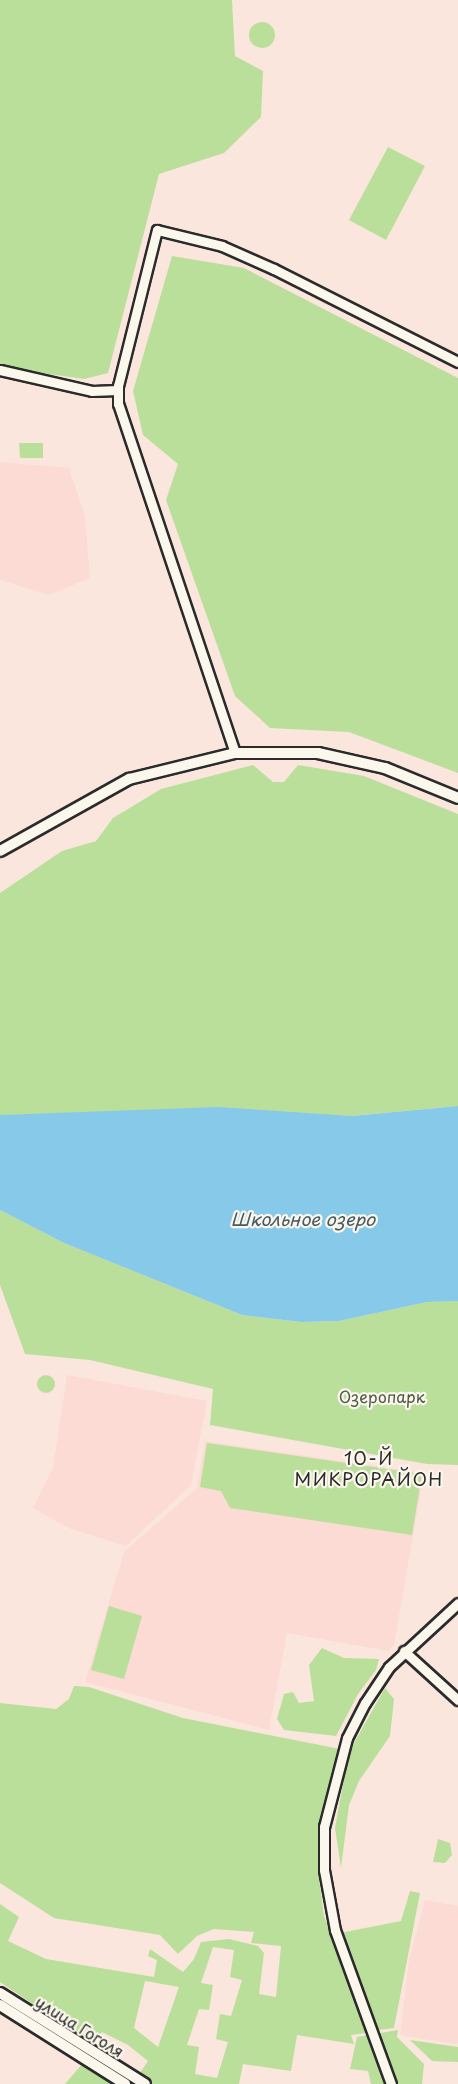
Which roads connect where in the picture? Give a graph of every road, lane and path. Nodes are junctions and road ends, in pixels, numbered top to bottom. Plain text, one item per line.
1 (458, 362) edge
2 (0, 370) edge
3 (118, 390) junction
4 (235, 753) junction
5 (458, 798) edge
6 (0, 851) edge
7 (458, 1603) edge
8 (404, 1651) junction
9 (458, 1700) edge
10 (0, 1993) edge
11 (0, 2005) edge
12 (125, 2084) edge
13 (145, 2084) edge
14 (391, 2084) edge

1 - 3 street
2 - 3 street
3 - 4 street
4 - 5 street
4 - 6 street
7 - 8 street
8 - 9 street
8 - 14 street
10 - 13 street, улица Гоголя
11 - 12 street, улица Гоголя

